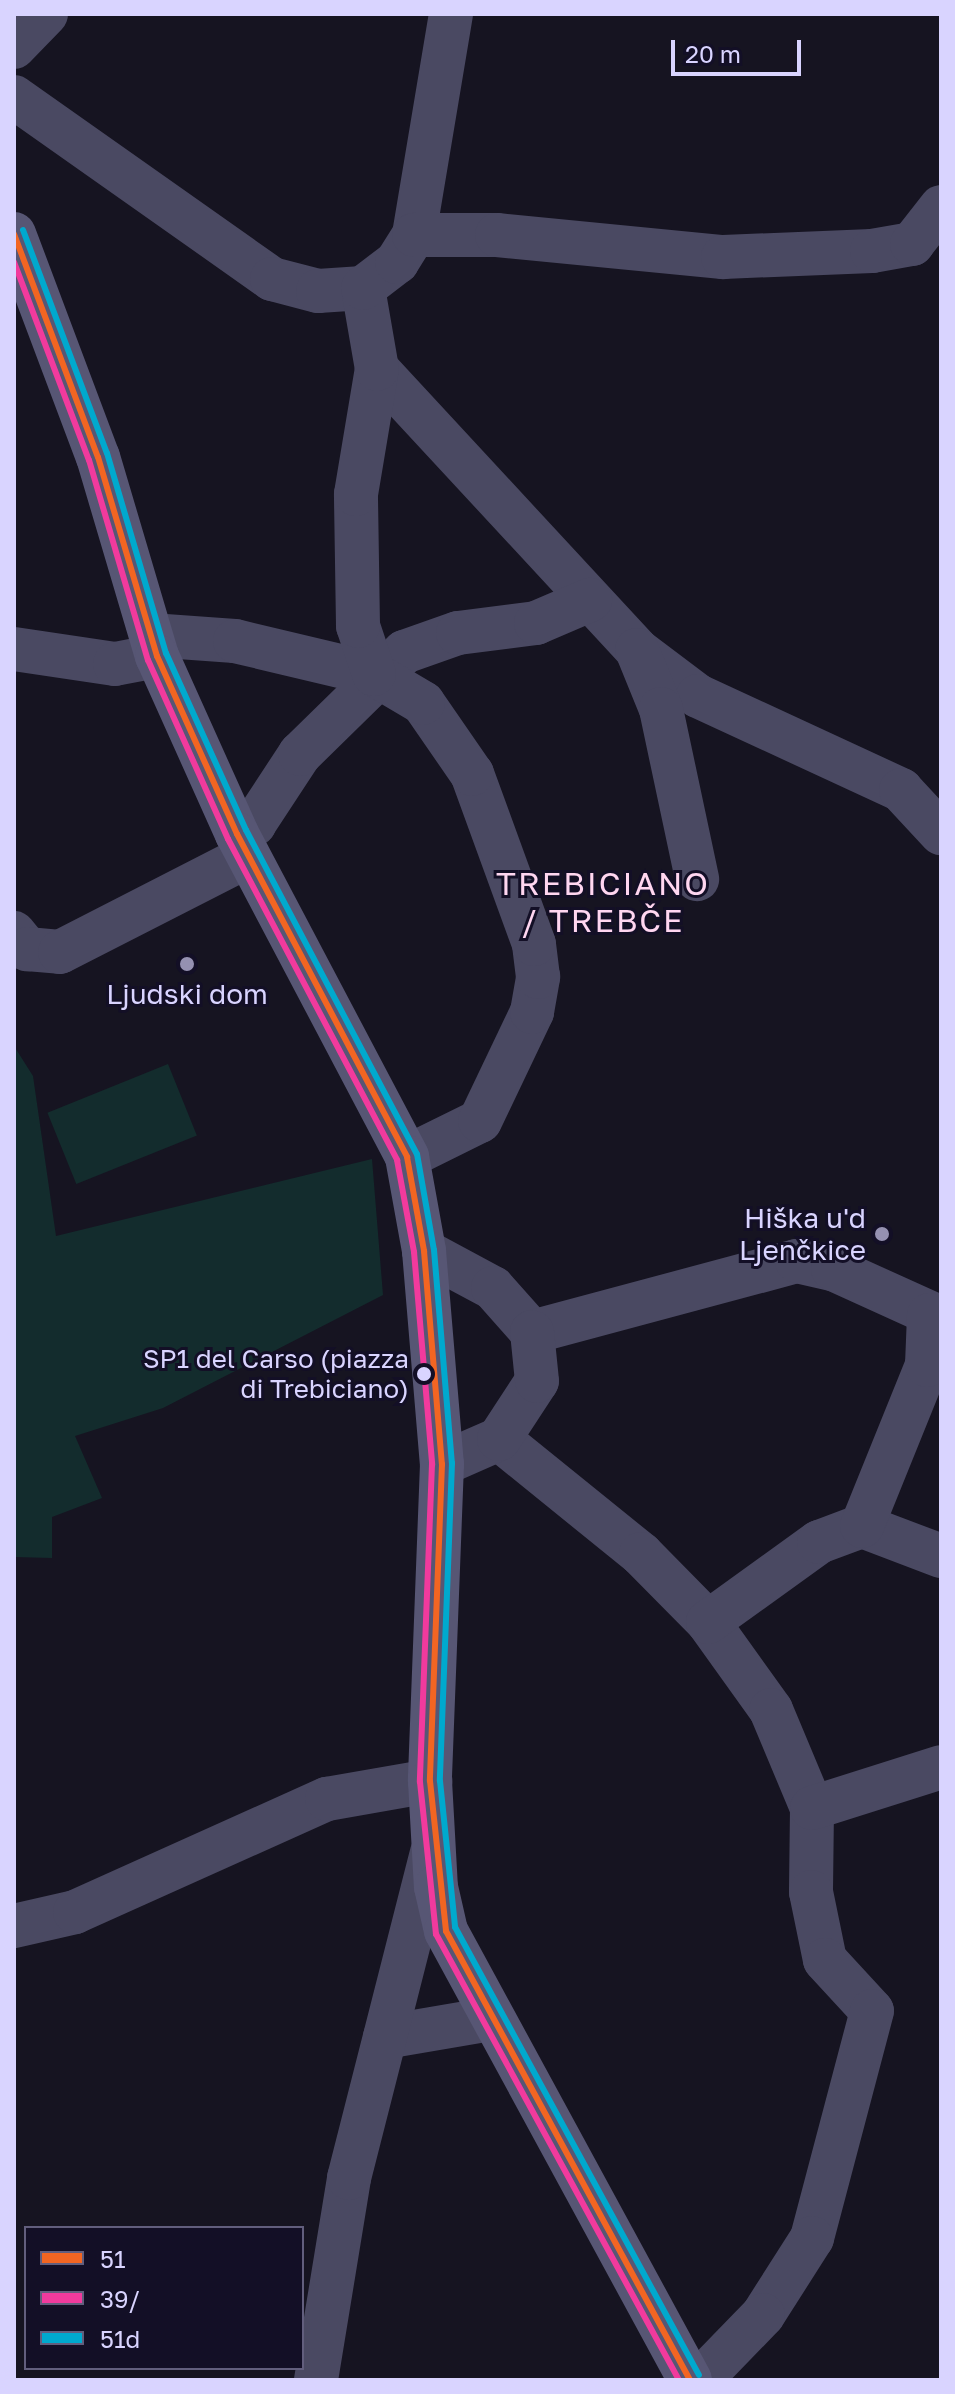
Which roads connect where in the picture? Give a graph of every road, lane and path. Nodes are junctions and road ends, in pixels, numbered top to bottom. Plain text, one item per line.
1 (46, 14) edge
2 (451, 14) edge
3 (14, 47) edge
4 (14, 97) edge
5 (941, 207) edge
6 (14, 234) edge
7 (414, 235) junction
8 (926, 249) edge
9 (23, 279) edge
10 (363, 288) junction
11 (377, 369) junction
12 (590, 600) junction
13 (154, 645) junction
14 (14, 649) edge
15 (637, 650) junction
16 (374, 674) junction
17 (941, 833) edge
18 (242, 845) junction
19 (697, 879) dead end
20 (14, 933) edge
21 (407, 1157) junction
22 (424, 1251) junction
23 (935, 1317) edge
24 (532, 1332) junction
25 (934, 1370) edge
26 (499, 1439) junction
27 (442, 1464) junction
28 (862, 1526) junction
29 (941, 1556) edge
30 (708, 1622) junction
31 (941, 1767) edge
32 (430, 1781) junction
33 (812, 1808) junction
34 (432, 1852) junction
35 (14, 1926) edge
36 (490, 2019) junction
37 (385, 2037) junction
38 (316, 2380) edge
39 (690, 2380) edge
40 (700, 2380) edge

1 - 3 street
2 - 7 street
4 - 10 street
5 - 8 street
6 - 9 main road
7 - 8 street
7 - 10 street
9 - 13 main road
10 - 11 street
11 - 12 street
11 - 16 street
12 - 15 street
12 - 16 street
13 - 14 street
13 - 16 street
13 - 18 main road
15 - 17 street
15 - 19 street
16 - 18 street
16 - 21 street
18 - 20 street
18 - 21 main road
21 - 22 main road
22 - 24 street
22 - 27 main road
23 - 24 street
23 - 25 street
24 - 26 street
25 - 28 street
26 - 27 street
26 - 30 street
27 - 32 main road
28 - 29 street
28 - 30 street
30 - 33 street
31 - 33 street
32 - 34 main road
32 - 35 street
33 - 40 street
34 - 36 main road
34 - 37 street
36 - 37 street
36 - 39 main road
37 - 38 street

